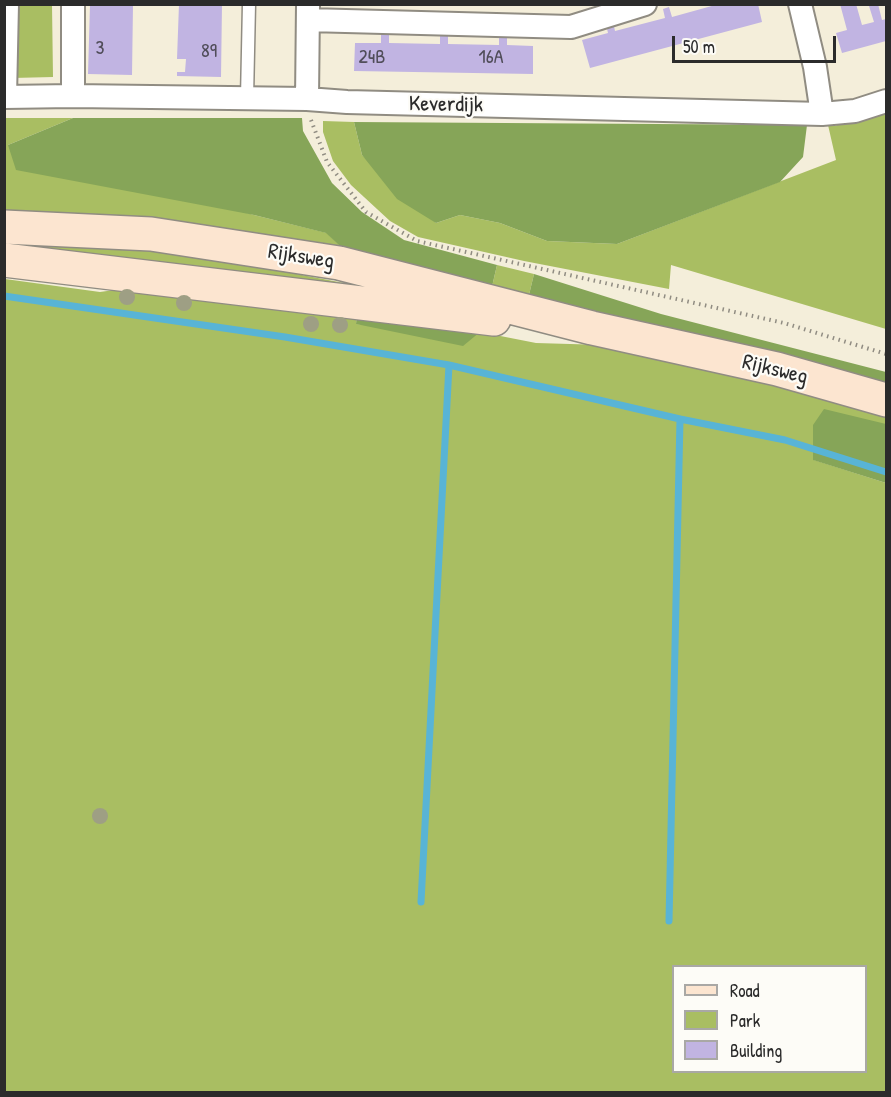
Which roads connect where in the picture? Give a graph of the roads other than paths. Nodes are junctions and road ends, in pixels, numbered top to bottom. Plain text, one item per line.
1 (7, 4) edge
2 (73, 4) edge
3 (249, 4) edge
4 (645, 4) edge
5 (800, 4) edge
6 (308, 12) edge
7 (73, 96) junction
8 (5, 97) edge
9 (247, 98) junction
10 (307, 99) junction
11 (886, 100) edge
12 (822, 114) junction
13 (4, 226) edge
14 (4, 260) edge
15 (592, 328) junction
16 (886, 400) edge

1 - 8 street
2 - 7 street
3 - 9 lane
4 - 6 street
5 - 12 street
6 - 10 street
7 - 8 street, Keverdijk
7 - 9 street, Keverdijk
9 - 10 street, Keverdijk
10 - 12 street, Keverdijk
11 - 12 street, Keverdijk
13 - 15 main road, Rijksweg
14 - 15 main road, Rijksweg
15 - 16 main road, Rijksweg

